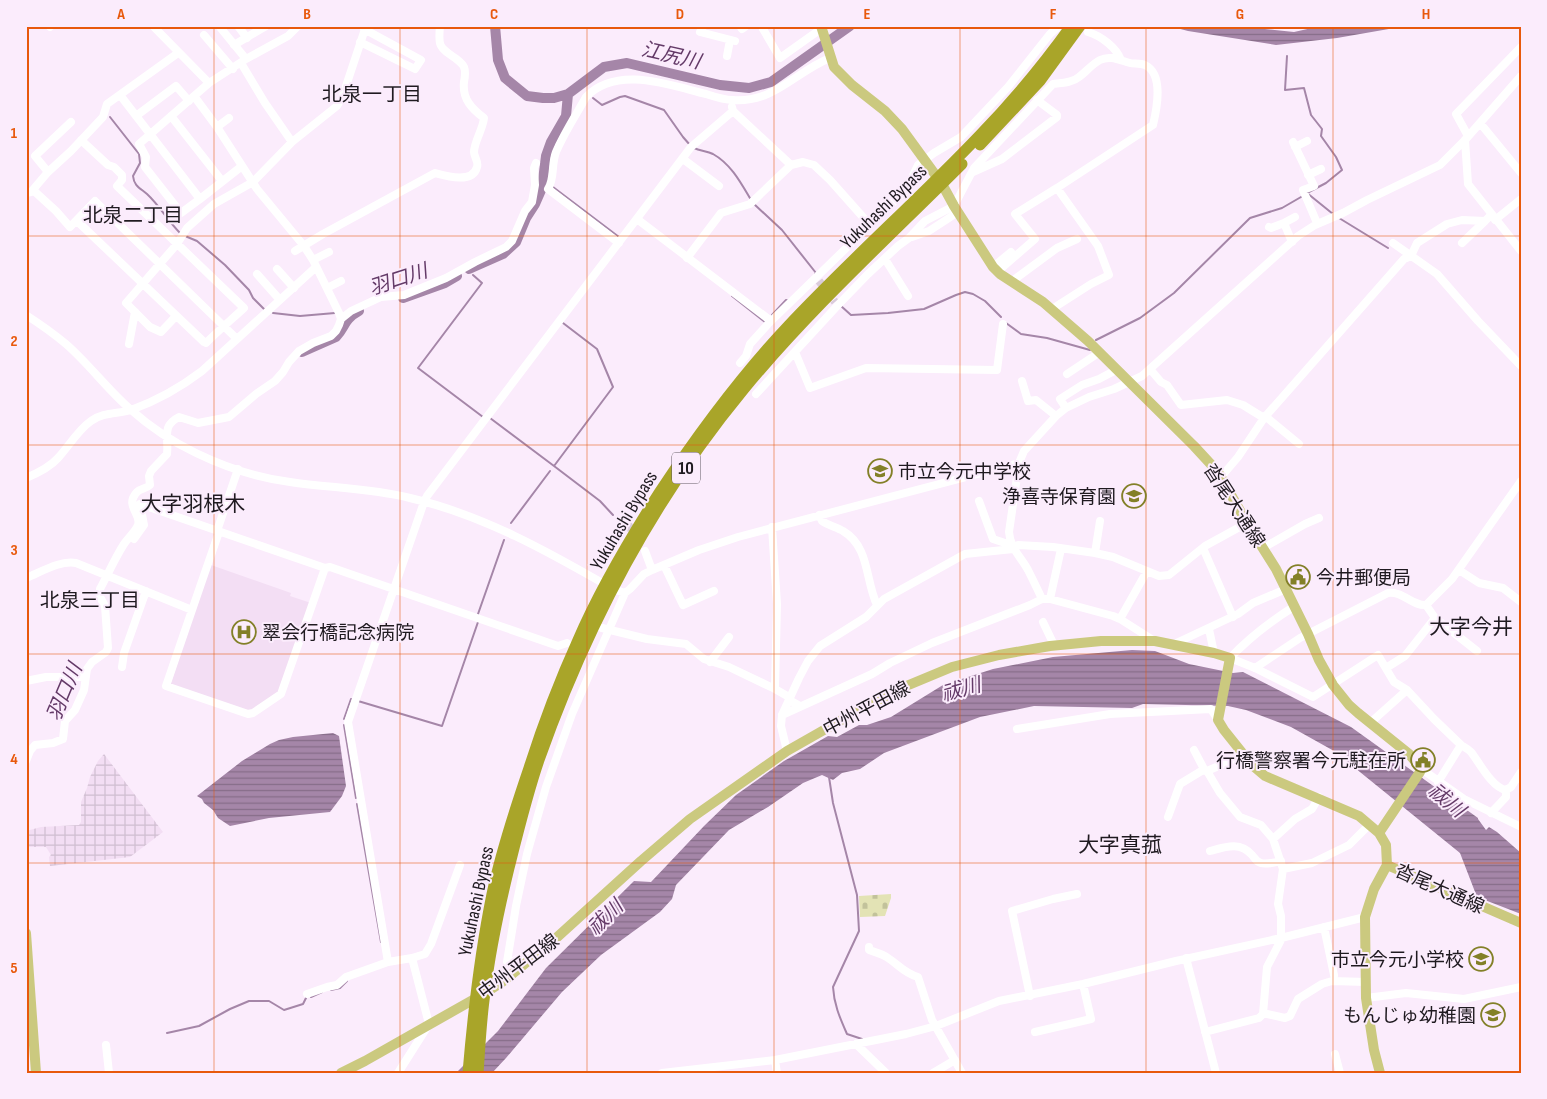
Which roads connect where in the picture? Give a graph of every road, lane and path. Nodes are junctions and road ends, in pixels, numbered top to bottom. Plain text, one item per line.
1 (152, 26) edge
2 (219, 26) edge
3 (238, 26) edge
4 (440, 26) edge
5 (740, 26) edge
6 (746, 26) edge
7 (1059, 26) edge
8 (1071, 26) edge
9 (822, 27) edge
10 (260, 28) edge
11 (292, 28) edge
12 (365, 28) edge
13 (762, 29) dead end
14 (1084, 29) edge
15 (698, 30) edge
16 (204, 35) dead end
17 (228, 37) junction
18 (247, 38) junction
19 (360, 42) junction
20 (234, 45) junction
21 (214, 47) junction
22 (1521, 47) edge
23 (178, 53) junction
24 (727, 56) dead end
25 (830, 58) junction
26 (1121, 60) junction
27 (243, 61) junction
28 (232, 69) junction
29 (1521, 76) edge
30 (209, 83) junction
31 (120, 95) junction
32 (191, 99) junction
33 (732, 100) junction
34 (1037, 100) junction
35 (733, 111) junction
36 (136, 116) junction
37 (171, 116) junction
38 (229, 118) dead end
39 (71, 122) dead end
40 (1480, 123) junction
41 (217, 127) junction
42 (150, 134) junction
43 (1466, 138) junction
44 (81, 140) junction
45 (1307, 141) dead end
46 (292, 142) junction
47 (683, 159) junction
48 (925, 160) junction
49 (536, 163) dead end
50 (791, 165) junction
51 (242, 166) junction
52 (1321, 169) dead end
53 (48, 172) junction
54 (973, 172) junction
55 (1521, 173) edge
56 (1308, 175) junction
57 (940, 180) junction
58 (222, 181) junction
59 (253, 182) junction
60 (719, 186) dead end
61 (1057, 188) junction
62 (30, 191) edge
63 (200, 199) junction
64 (1521, 199) edge
65 (953, 211) junction
66 (1295, 217) dead end
67 (1493, 217) junction
68 (637, 219) junction
69 (77, 221) junction
70 (925, 221) junction
71 (1485, 221) junction
72 (1284, 223) junction
73 (1317, 223) junction
74 (870, 225) junction
75 (1269, 227) dead end
76 (929, 231) junction
77 (909, 238) junction
78 (1077, 240) dead end
79 (1292, 242) junction
80 (1393, 242) dead end
81 (619, 243) junction
82 (1462, 243) dead end
83 (177, 244) junction
84 (304, 246) junction
85 (295, 251) dead end
86 (1521, 251) edge
87 (329, 252) dead end
88 (1011, 252) dead end
89 (1411, 256) junction
90 (687, 258) junction
91 (885, 259) junction
92 (160, 264) junction
93 (315, 264) junction
94 (277, 269) dead end
95 (995, 270) junction
96 (257, 274) dead end
97 (341, 282) dead end
98 (1011, 282) junction
99 (142, 284) junction
100 (294, 288) junction
101 (327, 288) junction
102 (908, 296) dead end
103 (280, 300) junction
104 (1052, 309) junction
105 (135, 312) junction
106 (26, 315) edge
107 (176, 316) junction
108 (341, 319) junction
109 (770, 321) junction
110 (1003, 324) dead end
111 (223, 326) junction
112 (237, 339) junction
113 (129, 344) dead end
114 (795, 352) junction
115 (1100, 352) junction
116 (740, 363) dead end
117 (1521, 366) edge
118 (1150, 369) junction
119 (1116, 370) junction
120 (1068, 374) dead end
121 (1022, 381) dead end
122 (1129, 382) junction
123 (756, 394) dead end
124 (1066, 408) junction
125 (130, 410) junction
126 (1056, 416) junction
127 (1264, 417) junction
128 (167, 436) junction
129 (1299, 444) dead end
130 (1019, 463) junction
131 (238, 469) junction
132 (1221, 477) junction
133 (26, 478) edge
134 (1521, 481) edge
135 (979, 501) dead end
136 (424, 502) junction
137 (820, 515) junction
138 (1320, 518) dead end
139 (1100, 521) dead end
140 (1246, 522) junction
141 (772, 527) junction
142 (218, 532) junction
143 (992, 539) junction
144 (128, 540) junction
145 (1012, 547) junction
146 (1203, 548) junction
147 (1264, 548) junction
148 (1061, 549) junction
149 (645, 551) dead end
150 (989, 553) junction
151 (1095, 554) junction
152 (664, 565) junction
153 (325, 568) junction
154 (652, 570) junction
155 (1146, 570) junction
156 (1459, 570) junction
157 (107, 576) junction
158 (26, 578) edge
159 (394, 589) junction
160 (614, 589) junction
161 (1286, 589) junction
162 (146, 591) junction
163 (714, 591) dead end
164 (1046, 599) junction
165 (1521, 602) edge
166 (877, 605) junction
167 (1426, 605) junction
168 (1294, 606) junction
169 (192, 610) junction
170 (1233, 617) junction
171 (1435, 618) junction
172 (1120, 619) junction
173 (1043, 622) dead end
174 (606, 629) junction
175 (1209, 629) junction
176 (1308, 634) junction
177 (730, 637) dead end
178 (1154, 641) junction
179 (567, 643) dead end
180 (1054, 645) junction
181 (1172, 645) junction
182 (1478, 651) dead end
183 (1214, 653) junction
184 (1229, 659) junction
185 (710, 662) junction
186 (122, 667) dead end
187 (1255, 668) junction
188 (1386, 668) junction
189 (83, 677) dead end
190 (26, 681) edge
191 (1333, 685) junction
192 (775, 689) junction
193 (1407, 690) junction
194 (789, 697) junction
195 (800, 706) junction
196 (782, 715) junction
197 (1218, 715) junction
198 (1370, 723) junction
199 (1017, 729) dead end
200 (1461, 745) junction
201 (1194, 750) dead end
202 (787, 751) junction
203 (1244, 755) junction
204 (26, 761) edge
205 (1420, 770) junction
206 (1207, 771) junction
207 (1521, 772) edge
208 (1438, 782) junction
209 (1506, 790) junction
210 (1319, 798) junction
211 (1491, 813) junction
212 (1168, 817) dead end
213 (1521, 818) edge
214 (1513, 823) junction
215 (1370, 824) junction
216 (1521, 828) edge
217 (1379, 832) junction
218 (1273, 839) junction
219 (1210, 851) dead end
220 (1282, 865) junction
221 (1387, 865) junction
222 (460, 866) dead end
223 (1077, 894) dead end
224 (1365, 917) junction
225 (1521, 923) edge
226 (1324, 927) junction
227 (26, 934) edge
228 (1280, 938) junction
229 (554, 940) junction
230 (869, 947) dead end
231 (412, 958) junction
232 (1186, 958) junction
233 (388, 962) junction
234 (1334, 975) dead end
235 (1366, 982) junction
236 (1083, 984) junction
237 (1521, 987) edge
238 (307, 994) dead end
239 (481, 996) junction
240 (1030, 996) junction
241 (1366, 998) junction
242 (1263, 1013) junction
243 (478, 1018) junction
244 (429, 1024) junction
245 (936, 1026) junction
246 (1036, 1032) dead end
247 (1205, 1032) junction
248 (856, 1044) junction
249 (106, 1045) dead end
250 (1335, 1054) dead end
251 (775, 1060) junction
252 (955, 1060) junction
253 (722, 1069) edge
254 (673, 1072) edge
255 (36, 1073) edge
256 (108, 1073) edge
257 (341, 1073) edge
258 (398, 1073) edge
259 (468, 1073) edge
260 (478, 1073) edge
261 (662, 1073) edge
262 (777, 1073) edge
263 (886, 1073) edge
264 (933, 1073) edge
265 (962, 1073) edge
266 (1216, 1073) edge
267 (1340, 1073) edge
268 (1380, 1073) edge

1 - 23 street
2 - 17 street
3 - 18 street
4 - 84 street
5 - 6 street
7 - 48 street
8 - 57 highway, Yukuhashi Bypass / 10
9 - 13 street
9 - 25 main road, 沓尾大通線
10 - 18 street
11 - 27 street
12 - 19 street
12 - 19 street
14 - 26 street
14 - 57 highway, Yukuhashi Bypass / 10
15 - 24 street
16 - 21 street
17 - 20 street
17 - 21 street
18 - 20 street
19 - 46 street
20 - 27 street
21 - 28 street
22 - 43 street
23 - 30 street
23 - 31 street
25 - 33 street
25 - 48 main road, 沓尾大通線
26 - 34 street
26 - 61 street
27 - 28 street
27 - 46 street
28 - 30 street
29 - 40 street
30 - 32 street
31 - 36 street
31 - 44 street
32 - 36 street
32 - 37 street
32 - 41 street
33 - 35 street
33 - 81 street
34 - 54 street
34 - 54 street
35 - 47 street
35 - 50 street
36 - 42 street
37 - 42 street
37 - 58 street
38 - 41 street
39 - 53 street
40 - 43 street
40 - 55 street
41 - 51 street
42 - 63 street
42 - 63 street
43 - 67 street
43 - 73 street
44 - 53 street
44 - 83 street
45 - 56 street
46 - 59 street
47 - 60 street
47 - 68 street
48 - 57 main road, 沓尾大通線
48 - 74 street
49 - 108 street
50 - 74 street
50 - 90 street
51 - 58 street
51 - 59 street
52 - 56 street
53 - 62 street
54 - 65 street
56 - 73 street
57 - 65 main road, 沓尾大通線
57 - 160 highway, Yukuhashi Bypass / 10
58 - 63 street
59 - 83 street
59 - 84 street
61 - 95 street
61 - 104 street
62 - 69 street
64 - 67 street
65 - 70 street
65 - 76 street
65 - 95 main road, 沓尾大通線
66 - 72 street
67 - 71 street
67 - 86 street
68 - 81 street
68 - 90 street
69 - 92 street
69 - 99 street
70 - 76 street
70 - 77 street
71 - 82 street
71 - 89 street
72 - 75 street
72 - 79 street
73 - 79 street
74 - 109 street
76 - 77 street
77 - 91 street
78 - 98 street
79 - 118 street
80 - 89 street
81 - 136 street
83 - 92 street
83 - 111 street
84 - 85 street
84 - 93 street
87 - 93 street
88 - 95 street
89 - 117 street
89 - 127 street
90 - 109 street
91 - 102 street
91 - 114 street
92 - 99 street
92 - 111 street
93 - 100 street
93 - 101 street
94 - 100 street
95 - 98 main road, 沓尾大通線
96 - 103 street
97 - 101 street
98 - 104 main road, 沓尾大通線
99 - 105 street
99 - 107 street
100 - 103 street
101 - 108 street
103 - 112 street
104 - 115 main road, 沓尾大通線
105 - 107 street
105 - 113 street
106 - 125 street
107 - 111 street
108 - 128 street
109 - 116 street
110 - 114 street
111 - 112 street
112 - 125 street
114 - 123 street
115 - 119 main road, 沓尾大通線
115 - 120 street
118 - 122 street
118 - 127 street
119 - 122 main road, 沓尾大通線
119 - 124 street
121 - 126 street
122 - 124 street
122 - 132 main road, 沓尾大通線
124 - 126 street
125 - 128 street
125 - 133 street
126 - 130 street
127 - 129 street
127 - 132 street
128 - 131 street
128 - 144 street
130 - 137 street
130 - 145 street
131 - 136 street
131 - 142 street
132 - 140 main road, 沓尾大通線
134 - 156 street
135 - 143 street
136 - 159 street
136 - 160 street
137 - 141 street
137 - 166 street
138 - 147 street
139 - 151 street
140 - 146 street
140 - 147 main road, 沓尾大通線
141 - 152 street
141 - 192 street
142 - 144 street
142 - 153 street
142 - 169 street
143 - 145 street
143 - 150 street
144 - 157 street
145 - 148 street
145 - 150 street
145 - 164 street
146 - 155 street
146 - 170 street
147 - 161 main road, 沓尾大通線
148 - 151 street
148 - 164 street
149 - 154 street
150 - 166 street
151 - 155 street
152 - 154 street
152 - 163 street
153 - 159 street
153 - 169 street
154 - 160 street
155 - 172 street
156 - 165 street
156 - 167 street
157 - 158 street
157 - 162 street
157 - 204 street
159 - 179 street
159 - 233 street
160 - 174 street
160 - 239 highway, Yukuhashi Bypass / 10
161 - 168 main road, 沓尾大通線
161 - 170 street
162 - 169 street
162 - 186 street
164 - 172 street
164 - 195 street
166 - 194 street
167 - 171 street
167 - 176 street
168 - 176 main road, 沓尾大通線
168 - 184 street
170 - 175 street
171 - 182 street
171 - 188 street
172 - 178 street
173 - 180 street
174 - 185 street
174 - 229 street
175 - 181 street
175 - 183 street
176 - 187 street
176 - 191 main road, 沓尾大通線
177 - 185 street
178 - 180 main road, 中州平田線
178 - 181 main road, 中州平田線
180 - 202 main road, 中州平田線
181 - 183 main road, 中州平田線
183 - 184 main road, 中州平田線
184 - 187 street
184 - 197 main road
185 - 192 street
187 - 191 street
188 - 191 street
188 - 193 street
189 - 190 street
191 - 198 main road, 沓尾大通線
192 - 194 street
193 - 198 street
193 - 200 street
194 - 195 street
194 - 196 street
195 - 196 street
196 - 202 street
197 - 199 street
197 - 203 main road
198 - 205 main road, 沓尾大通線
200 - 208 street
200 - 209 street
201 - 206 street
202 - 229 main road, 中州平田線
203 - 206 street
203 - 210 main road
205 - 208 street
205 - 217 main road
206 - 212 street
206 - 218 street
207 - 209 street
208 - 211 street
209 - 211 street
210 - 215 main road
210 - 218 street
211 - 214 street
213 - 214 street
214 - 216 street
215 - 217 main road
215 - 220 street
217 - 221 main road, 沓尾大通線
218 - 220 street
219 - 220 street
220 - 228 street
221 - 224 main road
221 - 225 main road, 沓尾大通線
222 - 231 street
223 - 240 street
224 - 226 street
224 - 235 main road
226 - 228 street
226 - 234 street
227 - 255 main road
228 - 232 street
228 - 242 street
229 - 239 main road, 中州平田線
230 - 245 street
231 - 233 street
231 - 244 street
232 - 236 street
232 - 247 street
233 - 238 street
235 - 241 main road
235 - 242 street
236 - 240 street
236 - 246 street
237 - 241 street
239 - 243 highway, Yukuhashi Bypass / 10
239 - 244 main road, 中州平田線
240 - 245 street
241 - 268 main road
242 - 247 street
243 - 259 highway, Yukuhashi Bypass / 10
243 - 260 highway, Yukuhashi Bypass / 10
244 - 257 main road, 中州平田線
244 - 258 street
245 - 248 street
245 - 252 street
247 - 266 street
248 - 251 street
248 - 263 street
249 - 256 street
250 - 267 street
251 - 253 street
251 - 262 street
252 - 264 street
252 - 265 street
253 - 254 street
254 - 261 street

